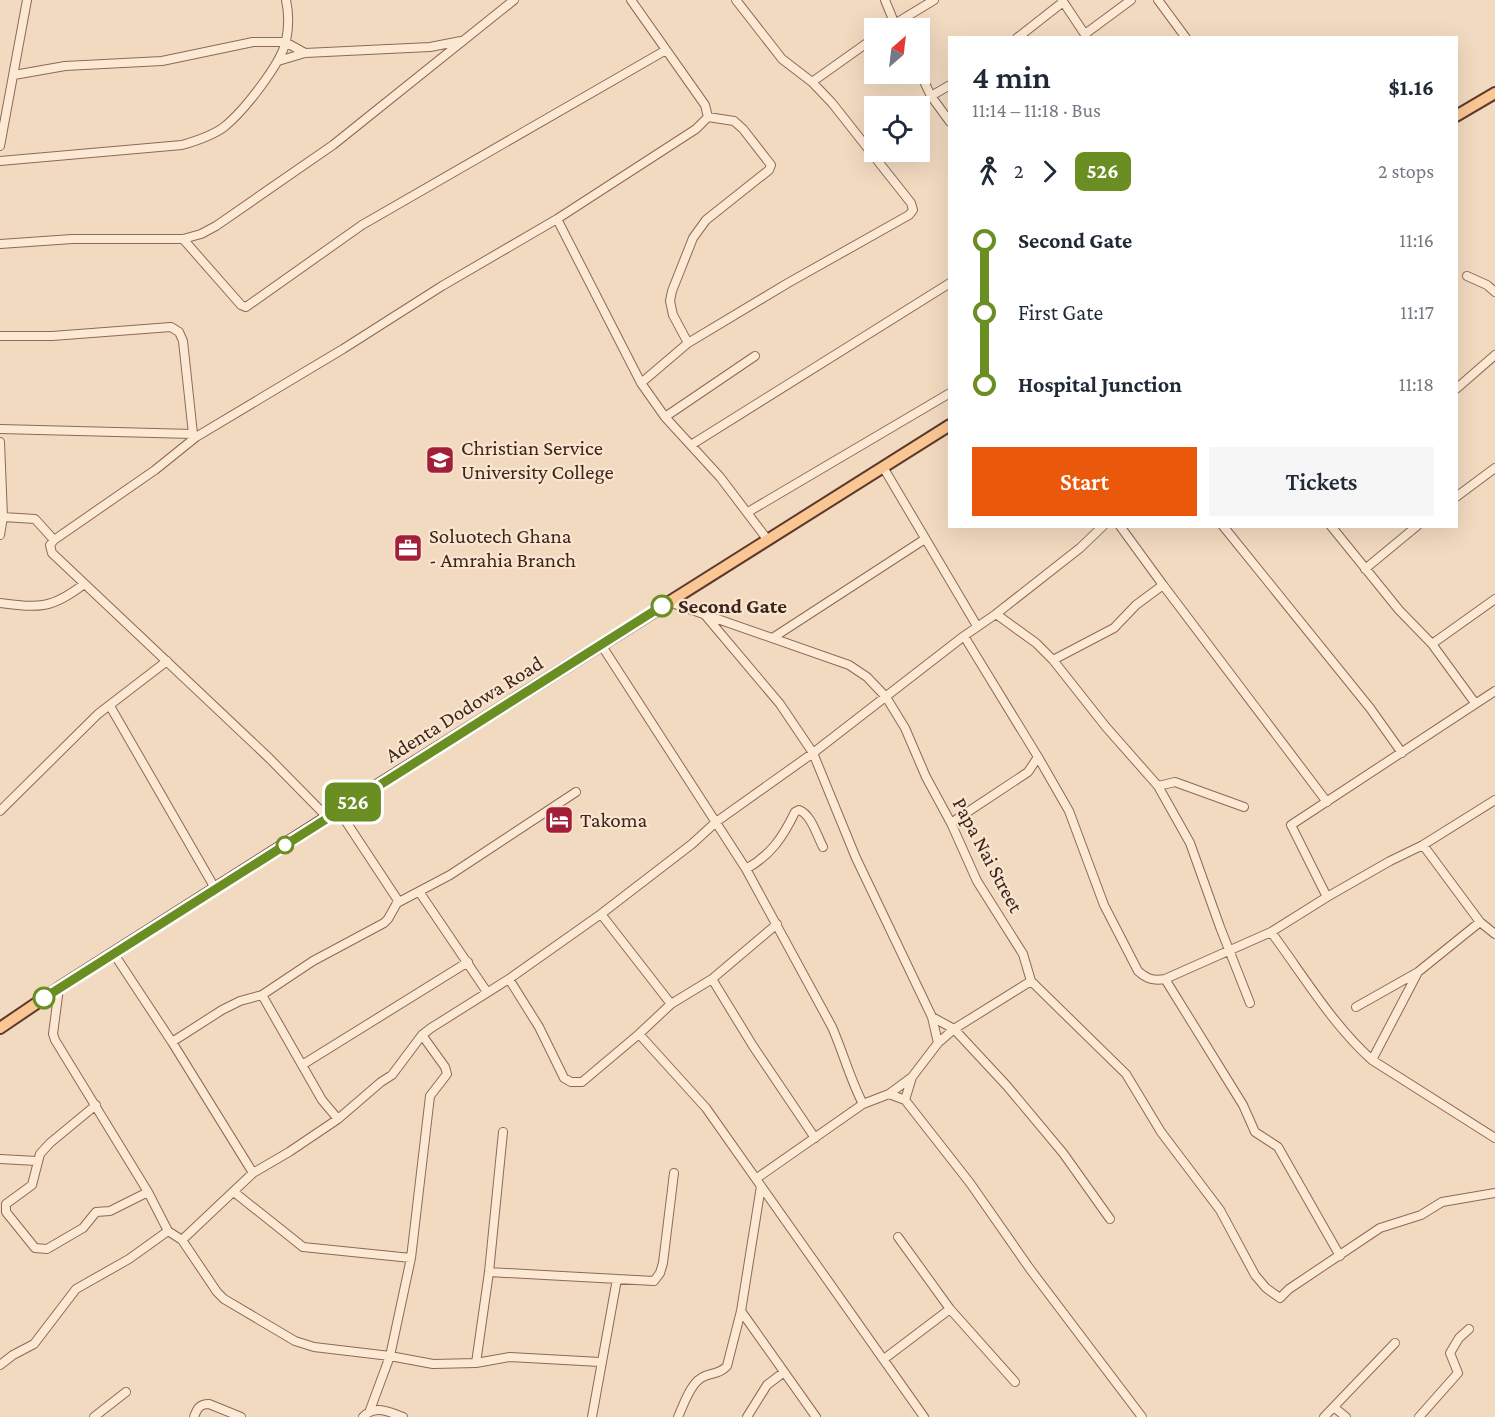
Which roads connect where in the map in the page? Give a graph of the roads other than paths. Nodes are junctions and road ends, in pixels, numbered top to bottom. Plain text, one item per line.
1 (27, 0) edge
2 (286, 0) edge
3 (514, 0) edge
4 (631, 0) edge
5 (736, 0) edge
6 (885, 0) edge
7 (934, 0) edge
8 (1131, 0) edge
9 (1158, 0) edge
10 (1063, 1) edge
11 (890, 18) edge
12 (907, 18) edge
13 (1019, 36) edge
14 (1086, 36) edge
15 (1185, 36) edge
16 (462, 41) junction
17 (285, 42) junction
18 (864, 45) edge
19 (430, 46) junction
20 (666, 50) junction
21 (305, 53) junction
22 (278, 61) junction
23 (437, 61) junction
24 (14, 75) junction
25 (812, 82) junction
26 (925, 84) edge
27 (948, 86) edge
28 (1495, 93) edge
29 (931, 96) junction
30 (1458, 115) edge
31 (708, 117) junction
32 (948, 119) edge
33 (0, 146) edge
34 (0, 161) edge
35 (557, 219) junction
36 (183, 239) junction
37 (0, 244) edge
38 (1467, 276) dead end
39 (948, 284) edge
40 (1495, 292) edge
41 (0, 336) edge
42 (688, 343) junction
43 (755, 356) dead end
44 (1495, 356) edge
45 (641, 383) junction
46 (1458, 387) edge
47 (948, 394) edge
48 (665, 417) junction
49 (948, 426) edge
50 (0, 429) edge
51 (195, 436) junction
52 (0, 442) edge
53 (691, 445) junction
54 (883, 467) junction
55 (1495, 468) edge
56 (1458, 496) edge
57 (748, 512) junction
58 (3, 517) junction
59 (1101, 528) edge
60 (1121, 528) edge
61 (1225, 528) edge
62 (1333, 528) edge
63 (1415, 528) edge
64 (0, 535) edge
65 (766, 539) junction
66 (925, 539) junction
67 (54, 540) junction
68 (1365, 568) junction
69 (84, 584) junction
70 (1164, 585) junction
71 (1495, 599) edge
72 (669, 602) junction
73 (0, 603) edge
74 (704, 614) junction
75 (996, 614) junction
76 (977, 626) junction
77 (964, 636) junction
78 (774, 637) junction
79 (1432, 644) junction
80 (602, 646) junction
81 (1053, 660) junction
82 (167, 661) junction
83 (1495, 691) edge
84 (886, 697) junction
85 (1475, 703) junction
86 (110, 706) junction
87 (813, 753) junction
88 (1402, 753) junction
89 (1038, 757) junction
90 (1028, 772) junction
91 (1047, 772) junction
92 (1158, 786) junction
93 (576, 792) dead end
94 (1495, 800) edge
95 (1327, 802) junction
96 (1244, 807) dead end
97 (0, 811) edge
98 (339, 811) junction
99 (328, 818) junction
100 (716, 822) junction
101 (951, 823) junction
102 (1423, 845) junction
103 (823, 847) dead end
104 (746, 869) junction
105 (216, 890) junction
106 (420, 893) junction
107 (1327, 897) junction
108 (399, 902) junction
109 (602, 914) junction
110 (1480, 922) junction
111 (777, 924) junction
112 (1271, 932) junction
113 (1495, 934) edge
114 (1230, 950) junction
115 (114, 954) junction
116 (468, 962) junction
117 (1418, 972) junction
118 (509, 979) junction
119 (712, 979) junction
120 (1165, 979) junction
121 (1031, 981) junction
122 (59, 988) junction
123 (487, 992) junction
124 (262, 995) junction
125 (1250, 1003) dead end
126 (671, 1004) junction
127 (1356, 1007) dead end
128 (932, 1017) junction
129 (0, 1028) edge
130 (954, 1029) junction
131 (639, 1034) junction
132 (422, 1035) junction
133 (172, 1042) junction
134 (938, 1043) junction
135 (1372, 1060) junction
136 (302, 1065) junction
137 (912, 1077) junction
138 (889, 1094) junction
139 (905, 1100) junction
140 (863, 1104) junction
141 (96, 1105) junction
142 (338, 1119) junction
143 (503, 1132) dead end
144 (815, 1138) junction
145 (1495, 1138) edge
146 (0, 1159) edge
147 (37, 1161) junction
148 (253, 1173) junction
149 (674, 1173) dead end
150 (757, 1178) junction
151 (762, 1186) junction
152 (148, 1192) junction
153 (234, 1192) junction
154 (1495, 1193) edge
155 (1110, 1219) dead end
156 (168, 1231) junction
157 (898, 1237) dead end
158 (182, 1240) junction
159 (1340, 1256) junction
160 (411, 1258) junction
161 (489, 1272) junction
162 (617, 1279) junction
163 (950, 1309) junction
164 (741, 1311) junction
165 (1469, 1329) dead end
166 (1395, 1343) dead end
167 (390, 1356) junction
168 (884, 1359) junction
169 (600, 1362) junction
170 (476, 1363) junction
171 (0, 1365) edge
172 (784, 1372) junction
173 (1016, 1382) dead end
174 (126, 1392) dead end
175 (1335, 1407) junction
176 (370, 1410) junction
177 (93, 1417) edge
178 (194, 1417) edge
179 (241, 1417) edge
180 (363, 1417) edge
181 (404, 1417) edge
182 (592, 1417) edge
183 (678, 1417) edge
184 (747, 1417) edge
185 (816, 1417) edge
186 (924, 1417) edge
187 (1142, 1417) edge
188 (1324, 1417) edge
189 (1346, 1417) edge
190 (1419, 1417) edge

1 - 24 street
2 - 17 street
3 - 16 street
4 - 20 street
5 - 25 street
6 - 11 street
7 - 12 street
8 - 14 street
9 - 15 street
10 - 13 street
10 - 14 street
16 - 19 street
16 - 23 street
17 - 21 street
17 - 22 street
17 - 24 street
18 - 25 street
19 - 21 street
19 - 23 street
20 - 31 street
20 - 36 street
21 - 22 street
22 - 34 street
23 - 36 street
24 - 33 street
25 - 42 street
26 - 29 street
27 - 29 street
28 - 30 main road
29 - 32 street
31 - 35 street
31 - 42 street
35 - 45 street
35 - 51 street
36 - 37 street
38 - 40 street
39 - 53 street
41 - 51 street
42 - 45 street
43 - 48 street
44 - 46 street
45 - 48 street
47 - 57 street
48 - 53 street
49 - 54 main road, Adenta Dodowa Road
50 - 51 street
51 - 67 street
52 - 58 street
53 - 57 street
54 - 65 main road, Adenta Dodowa Road
54 - 66 street
55 - 56 street
57 - 65 street
58 - 64 street
58 - 67 street
59 - 75 street
60 - 70 street
61 - 88 street
62 - 68 street
63 - 68 street
65 - 72 main road, Adenta Dodowa Road
66 - 76 street
66 - 78 street
67 - 69 street
68 - 79 street
69 - 73 street
69 - 82 street
70 - 81 street
70 - 95 street
71 - 79 street
72 - 74 street, Papa Nai Street
72 - 80 main road, Adenta Dodowa Road
74 - 78 street, Papa Nai Street
74 - 87 street
75 - 76 street
75 - 81 street
76 - 77 street
77 - 84 street
77 - 89 street
78 - 84 street, Papa Nai Street
79 - 85 street
80 - 98 main road, Adenta Dodowa Road
80 - 100 street
81 - 92 street
82 - 86 street
82 - 99 street
83 - 85 street
84 - 87 street
84 - 101 street, Papa Nai Street
85 - 88 street
86 - 97 street
86 - 105 street
87 - 100 street
87 - 128 street
88 - 95 street
89 - 90 street
89 - 91 street
90 - 91 street
90 - 101 street
91 - 120 street
92 - 96 street
92 - 114 street
93 - 106 street
94 - 102 street
95 - 107 street
98 - 99 main road, Adenta Dodowa Road
98 - 108 street
99 - 105 main road, Adenta Dodowa Road
100 - 104 street
100 - 109 street
101 - 121 street, Papa Nai Street
102 - 107 street
102 - 110 street
103 - 104 street
104 - 111 street
105 - 115 main road, Adenta Dodowa Road
106 - 108 street
106 - 116 street
107 - 112 street
108 - 124 street
109 - 118 street
109 - 126 street
110 - 113 street
110 - 117 street
111 - 119 street
111 - 140 street
112 - 114 street
112 - 135 street
114 - 120 street
114 - 125 street
115 - 122 main road, Adenta Dodowa Road
115 - 133 street
116 - 123 street
116 - 136 street
117 - 127 street
117 - 135 street
118 - 123 street
118 - 131 street
119 - 126 street
119 - 144 street
120 - 159 street
121 - 130 street
121 - 159 street, Papa Nai Street
122 - 129 main road, Adenta Dodowa Road
122 - 141 street
123 - 132 street
124 - 133 street
124 - 136 street
126 - 131 street
128 - 130 street
128 - 134 street
130 - 134 street
130 - 155 street
131 - 150 street
132 - 142 street
132 - 160 street
133 - 148 street
134 - 137 street
135 - 145 street
136 - 142 street
137 - 138 street
137 - 139 street
138 - 139 street
138 - 140 street
139 - 187 street
140 - 144 street
141 - 147 street
141 - 152 street
142 - 148 street
143 - 161 street
144 - 150 street
146 - 147 street
147 - 152 street
148 - 153 street
149 - 162 street
150 - 151 street
151 - 164 street
151 - 168 street
152 - 156 street
153 - 158 street
153 - 160 street
154 - 159 street
156 - 158 street
156 - 171 street
157 - 163 street
158 - 167 street
160 - 167 street
161 - 162 street
161 - 170 street
162 - 169 street
163 - 168 street
163 - 173 street
164 - 172 street
164 - 183 street
165 - 190 street
166 - 175 street
167 - 170 street
167 - 176 street
168 - 186 street
169 - 170 street
169 - 182 street
172 - 184 street
172 - 185 street
174 - 177 street
175 - 188 street
175 - 189 street
176 - 180 street
176 - 181 street
178 - 179 street

